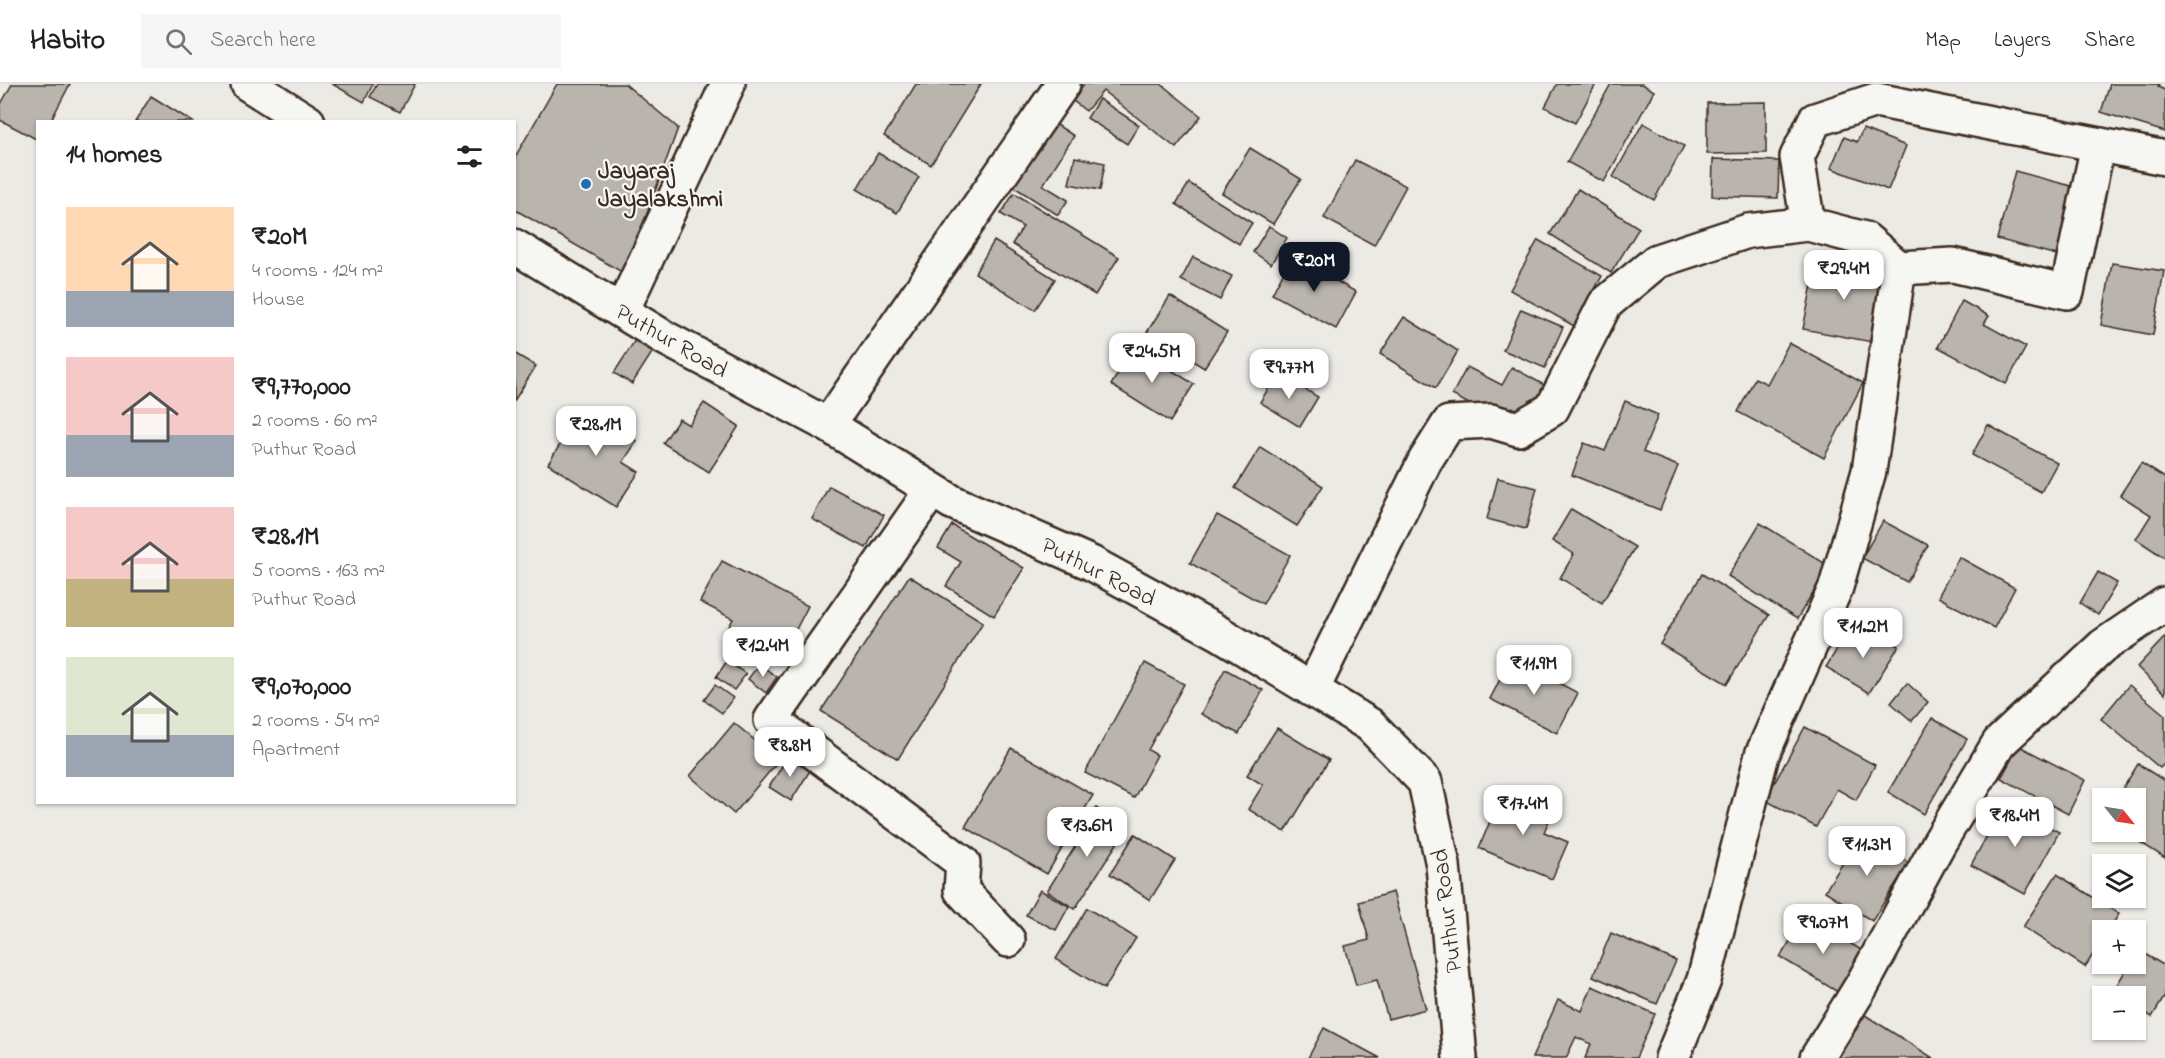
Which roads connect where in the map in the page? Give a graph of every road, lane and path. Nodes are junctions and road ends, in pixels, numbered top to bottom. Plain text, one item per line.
1 (248, 84) edge
2 (728, 84) edge
3 (1063, 84) edge
4 (305, 120) edge
5 (2098, 146) junction
6 (2165, 158) edge
7 (1808, 224) junction
8 (516, 247) edge
9 (1899, 268) junction
10 (622, 311) junction
11 (828, 425) junction
12 (932, 490) junction
13 (2165, 604) edge
14 (1312, 690) junction
15 (1008, 940) dead end
16 (1460, 1058) edge
17 (1672, 1058) edge
18 (1817, 1058) edge

1 - 4 street
2 - 10 street
3 - 11 street
5 - 6 street
5 - 7 street
5 - 9 street
7 - 9 street
7 - 14 street
8 - 10 street, Puthur Road
9 - 17 street
10 - 11 street, Puthur Road
11 - 12 street, Puthur Road
12 - 14 street, Puthur Road
12 - 15 street
13 - 18 street
14 - 16 street, Puthur Road

